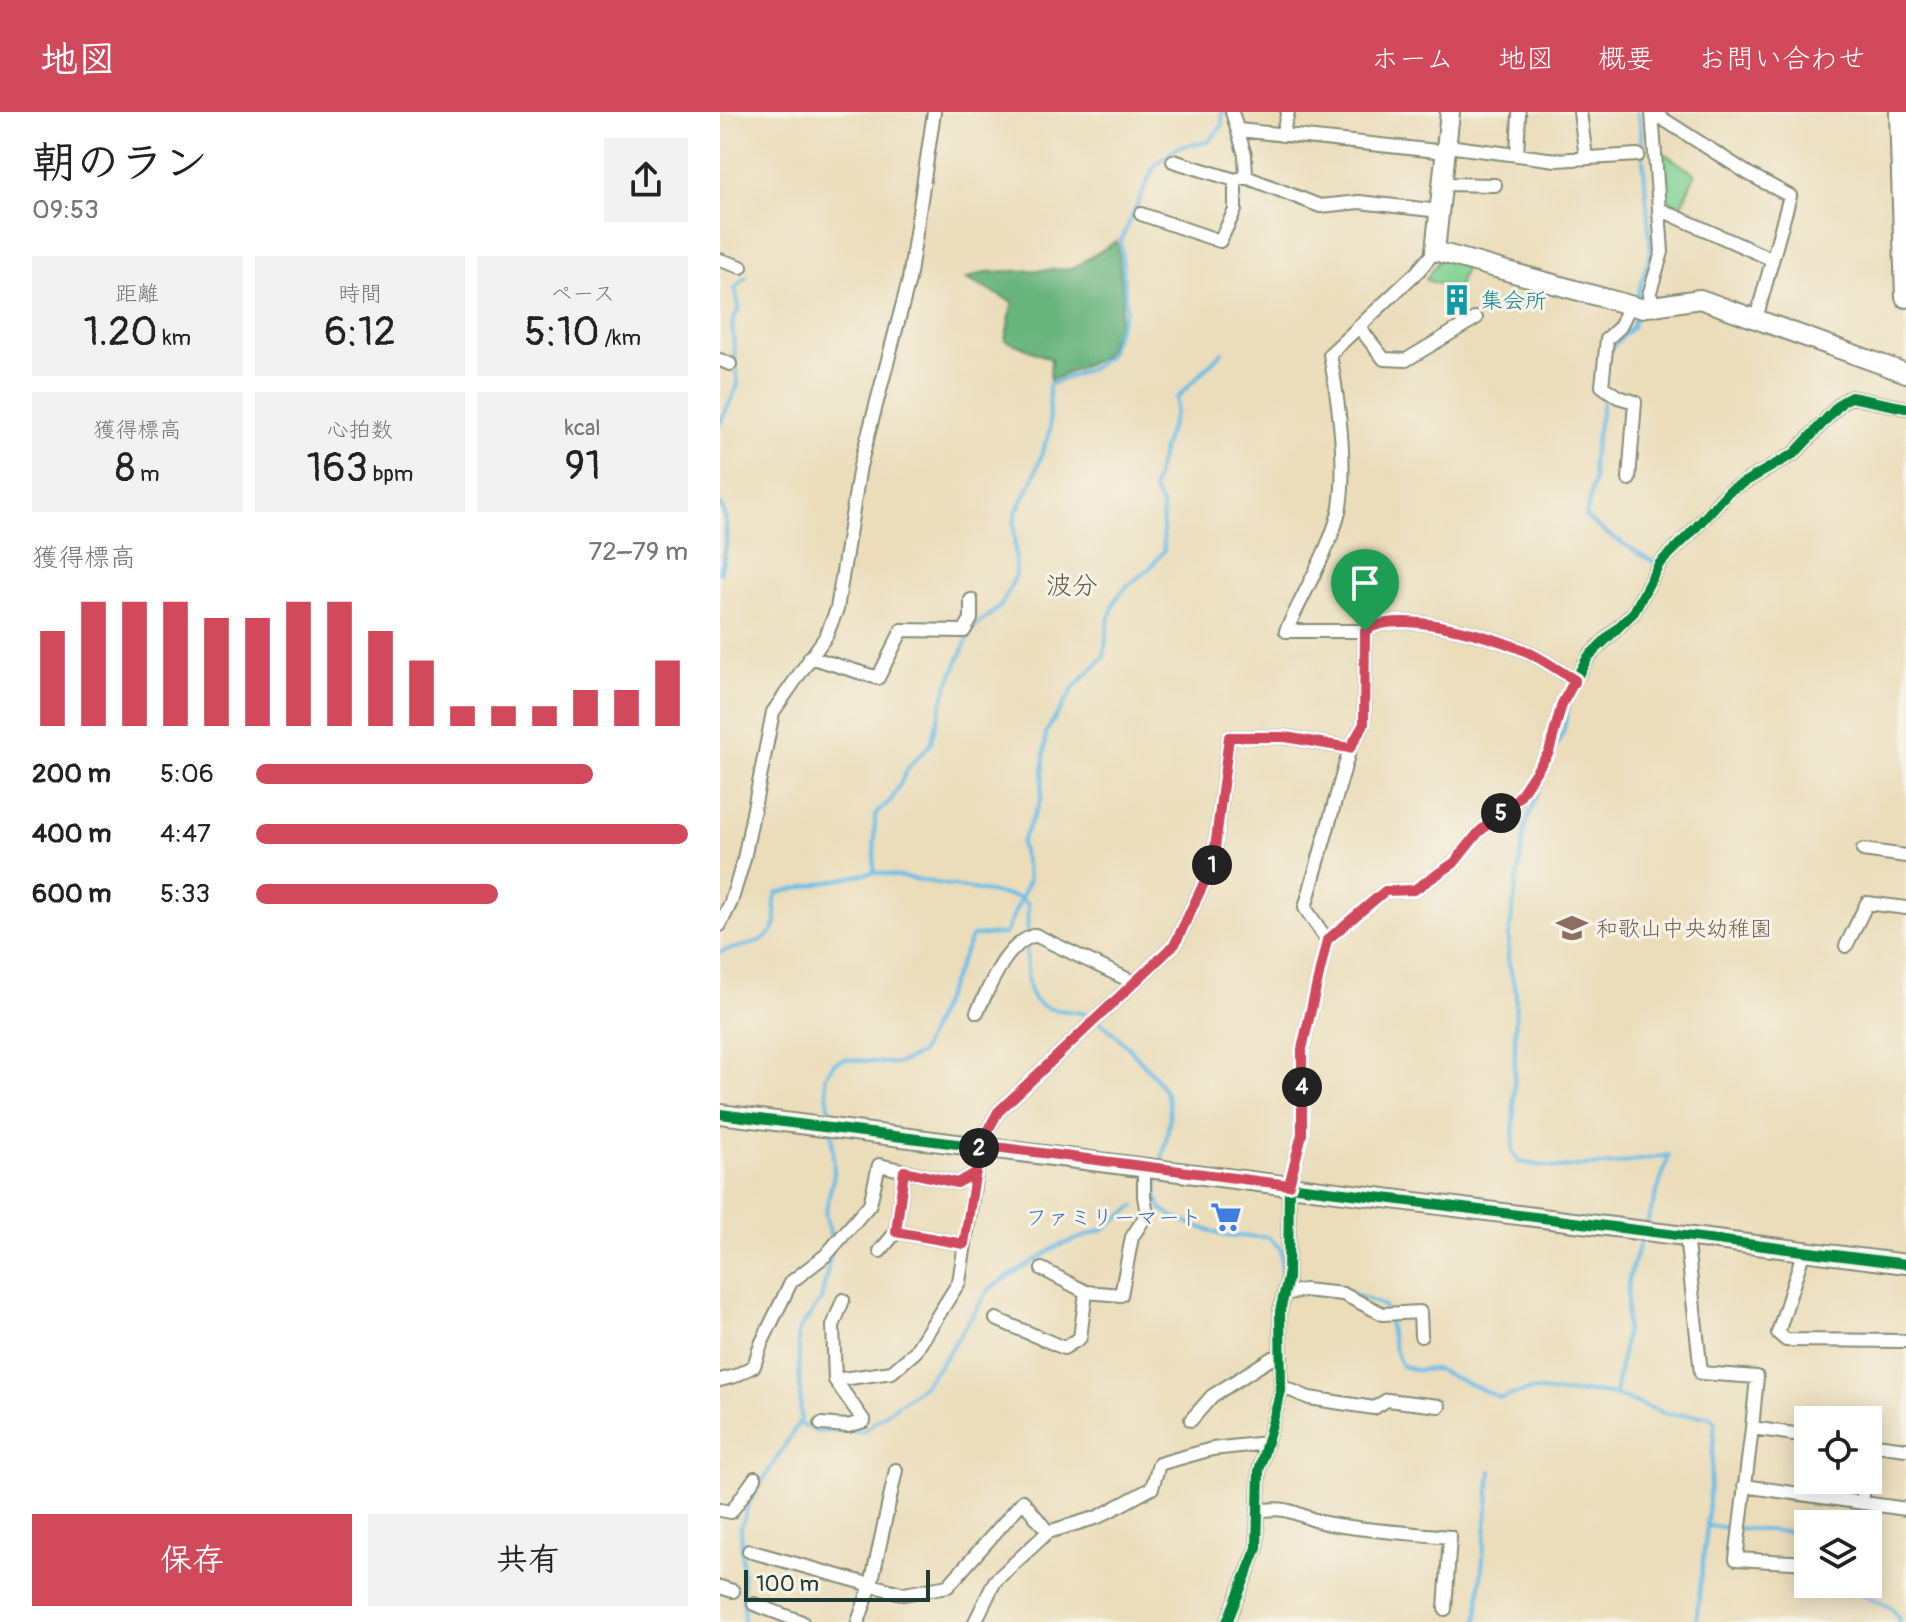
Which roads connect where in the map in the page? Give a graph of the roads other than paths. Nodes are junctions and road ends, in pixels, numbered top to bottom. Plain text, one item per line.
1 (934, 112) edge
2 (1232, 112) edge
3 (1288, 112) edge
4 (1450, 112) edge
5 (1580, 112) edge
6 (1900, 112) edge
7 (1519, 114) edge
8 (1239, 130) junction
9 (1282, 135) junction
10 (1447, 149) junction
11 (1517, 155) junction
12 (1638, 155) dead end
13 (1586, 158) junction
14 (1173, 161) dead end
15 (1240, 178) junction
16 (1444, 184) junction
17 (1495, 185) dead end
18 (1659, 209) junction
19 (1440, 211) junction
20 (1141, 214) dead end
21 (1435, 251) junction
22 (1771, 259) junction
23 (720, 260) edge
24 (741, 267) dead end
25 (1906, 297) edge
26 (1630, 305) junction
27 (1658, 306) junction
28 (1476, 318) dead end
29 (1756, 319) junction
30 (1359, 327) junction
31 (1906, 373) edge
32 (1906, 408) edge
33 (1629, 479) dead end
34 (971, 600) dead end
35 (1365, 631) junction
36 (810, 657) junction
37 (1575, 680) junction
38 (1350, 748) junction
39 (1863, 850) dead end
40 (1906, 856) edge
41 (1906, 908) edge
42 (720, 925) edge
43 (1327, 940) junction
44 (1846, 946) dead end
45 (1133, 982) junction
46 (977, 1012) dead end
47 (720, 1114) edge
48 (980, 1145) junction
49 (1144, 1166) junction
50 (904, 1171) junction
51 (976, 1173) junction
52 (1289, 1185) junction
53 (896, 1232) junction
54 (1686, 1235) junction
55 (964, 1244) junction
56 (1804, 1250) junction
57 (880, 1251) dead end
58 (1906, 1264) edge
59 (1042, 1269) dead end
60 (1286, 1286) junction
61 (1086, 1292) junction
62 (843, 1300) dead end
63 (996, 1319) dead end
64 (1421, 1336) dead end
65 (1906, 1341) edge
66 (1281, 1357) junction
67 (720, 1380) edge
68 (835, 1380) junction
69 (1281, 1386) junction
70 (1439, 1406) dead end
71 (1191, 1420) dead end
72 (821, 1424) dead end
73 (1752, 1428) junction
74 (1794, 1434) edge
75 (1267, 1443) junction
76 (1882, 1448) edge
77 (1906, 1449) edge
78 (896, 1470) dead end
79 (755, 1478) dead end
80 (1744, 1486) junction
81 (1863, 1494) edge
82 (1862, 1503) junction
83 (1906, 1509) edge
84 (720, 1510) edge
85 (1258, 1511) junction
86 (1048, 1532) junction
87 (749, 1551) dead end
88 (1794, 1562) edge
89 (871, 1585) junction
90 (720, 1587) edge
91 (733, 1591) dead end
92 (754, 1604) dead end
93 (1445, 1609) dead end
94 (802, 1622) edge
95 (858, 1622) edge
96 (975, 1622) edge
97 (1227, 1622) edge

1 - 36 street
2 - 8 street
3 - 9 street
4 - 10 street
5 - 13 street
6 - 25 main road
7 - 11 street
8 - 9 street
8 - 15 street
9 - 10 street
10 - 11 street
10 - 16 street
11 - 13 street
12 - 13 street
14 - 15 street
15 - 19 street
15 - 20 street
16 - 17 street
16 - 19 street
18 - 22 street
18 - 22 street
18 - 27 street
19 - 21 street
21 - 26 street
21 - 30 street
22 - 29 street
23 - 24 street
26 - 27 street
26 - 33 street
27 - 29 street
28 - 30 street
29 - 31 street
30 - 35 street
32 - 37 street
34 - 36 street
35 - 37 street
35 - 38 street
36 - 42 street
37 - 43 street
38 - 43 street
38 - 45 street
39 - 40 street
41 - 44 street
43 - 52 street
45 - 46 street
45 - 48 street
47 - 48 street
48 - 49 street
48 - 51 street
49 - 52 street
49 - 61 street
50 - 51 street
50 - 53 street
50 - 67 street
51 - 55 street
52 - 54 street
52 - 60 street
53 - 55 street
53 - 57 street
54 - 56 street
54 - 73 street
55 - 68 street
56 - 58 street
56 - 65 street
59 - 61 street
60 - 64 street
60 - 66 street
61 - 63 street
62 - 68 street
66 - 69 street
66 - 71 street
68 - 72 street
69 - 70 street
69 - 75 street
73 - 74 street
73 - 80 street
75 - 85 street
75 - 86 street
76 - 77 street
78 - 89 street
79 - 84 street
80 - 82 street
80 - 88 street
81 - 82 street
82 - 83 street
85 - 93 street
85 - 97 street
86 - 89 street
86 - 96 street
87 - 89 street
89 - 95 street
90 - 91 street
92 - 94 street

